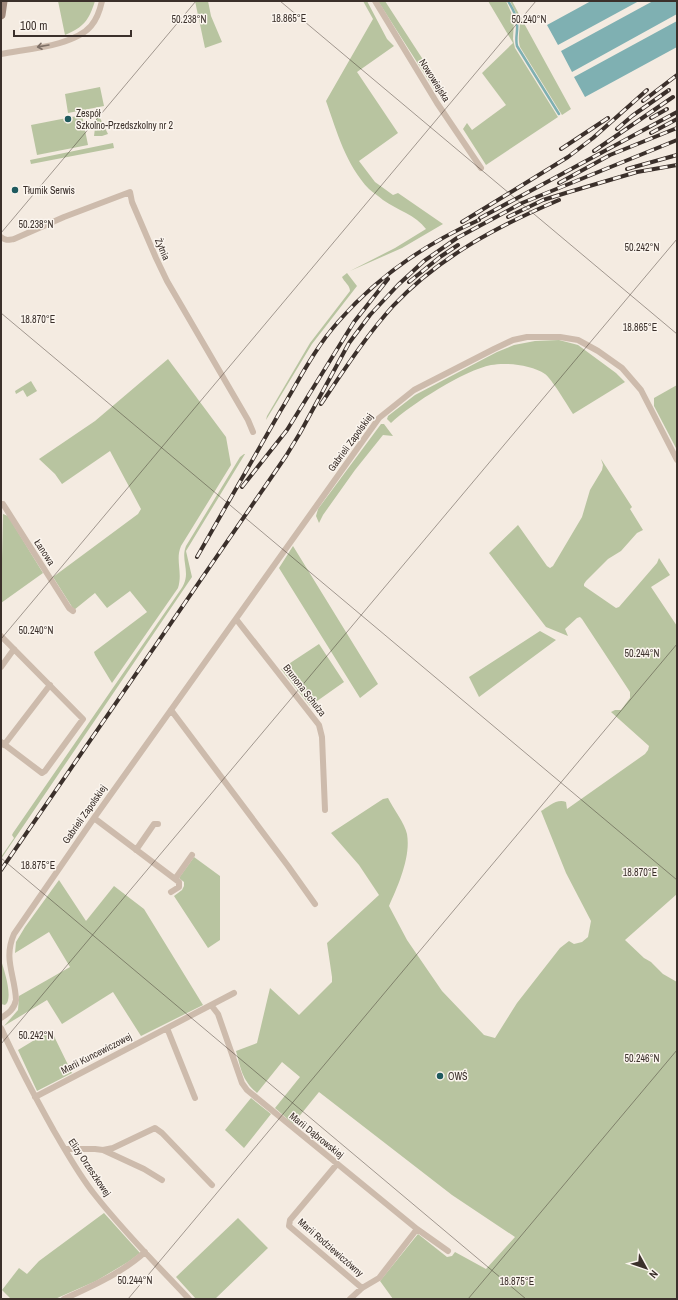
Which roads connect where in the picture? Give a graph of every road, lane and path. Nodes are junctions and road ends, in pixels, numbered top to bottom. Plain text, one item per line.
1 (3, 1) edge
2 (102, 1) edge
3 (375, 1) edge
4 (1, 15) edge
5 (1, 54) edge
6 (481, 168) dead end
7 (1, 237) edge
8 (253, 432) dead end
9 (677, 460) edge
10 (1, 504) edge
11 (73, 612) dead end
12 (236, 619) junction
13 (1, 636) edge
14 (14, 649) junction
15 (1, 667) edge
16 (50, 685) junction
17 (171, 710) junction
18 (3, 744) edge
19 (325, 810) dead end
20 (94, 818) junction
21 (158, 824) dead end
22 (136, 850) junction
23 (192, 855) dead end
24 (174, 879) junction
25 (171, 892) dead end
26 (315, 904) dead end
27 (234, 993) dead end
28 (211, 1005) junction
29 (1, 1018) edge
30 (1, 1028) edge
31 (167, 1028) junction
32 (35, 1097) junction
33 (195, 1098) dead end
34 (65, 1149) junction
35 (103, 1150) junction
36 (337, 1164) junction
37 (162, 1180) dead end
38 (212, 1185) dead end
39 (416, 1229) junction
40 (448, 1251) dead end
41 (145, 1252) junction
42 (362, 1288) junction
43 (64, 1299) edge
44 (189, 1299) edge
45 (350, 1299) edge

1 - 4 street
2 -> 5 street
3 - 6 street, Nowowiejska
7 - 8 street, Żytnia
9 - 12 street, Gabrieli Zapolskiej
10 - 11 street, Łanowa
12 - 17 street, Gabrieli Zapolskiej
12 - 19 street, Brunona Schulza
13 - 14 street
14 - 15 street
14 - 16 street
16 - 18 street
16 - 18 street
17 - 20 street, Gabrieli Zapolskiej
17 - 26 street
20 - 22 street
20 - 29 street, Gabrieli Zapolskiej
21 - 22 street
22 - 24 street
23 - 24 street
24 - 25 street
27 - 28 street, Marii Kuncewiczowej
28 - 31 street, Marii Kuncewiczowej
28 - 36 street, Marii Dąbrowskiej
30 - 32 street, Elizy Orzeszkowej
31 - 32 street, Marii Kuncewiczowej
31 - 33 street
32 - 34 street, Elizy Orzeszkowej
34 - 35 street
34 - 41 street, Elizy Orzeszkowej
35 - 37 street
35 - 38 street
36 - 39 street, Marii Dąbrowskiej
36 - 42 street, Marii Rodziewiczówny
39 - 40 street, Marii Dąbrowskiej
39 - 42 street
41 - 43 street
41 - 44 street, Elizy Orzeszkowej
42 - 45 street

